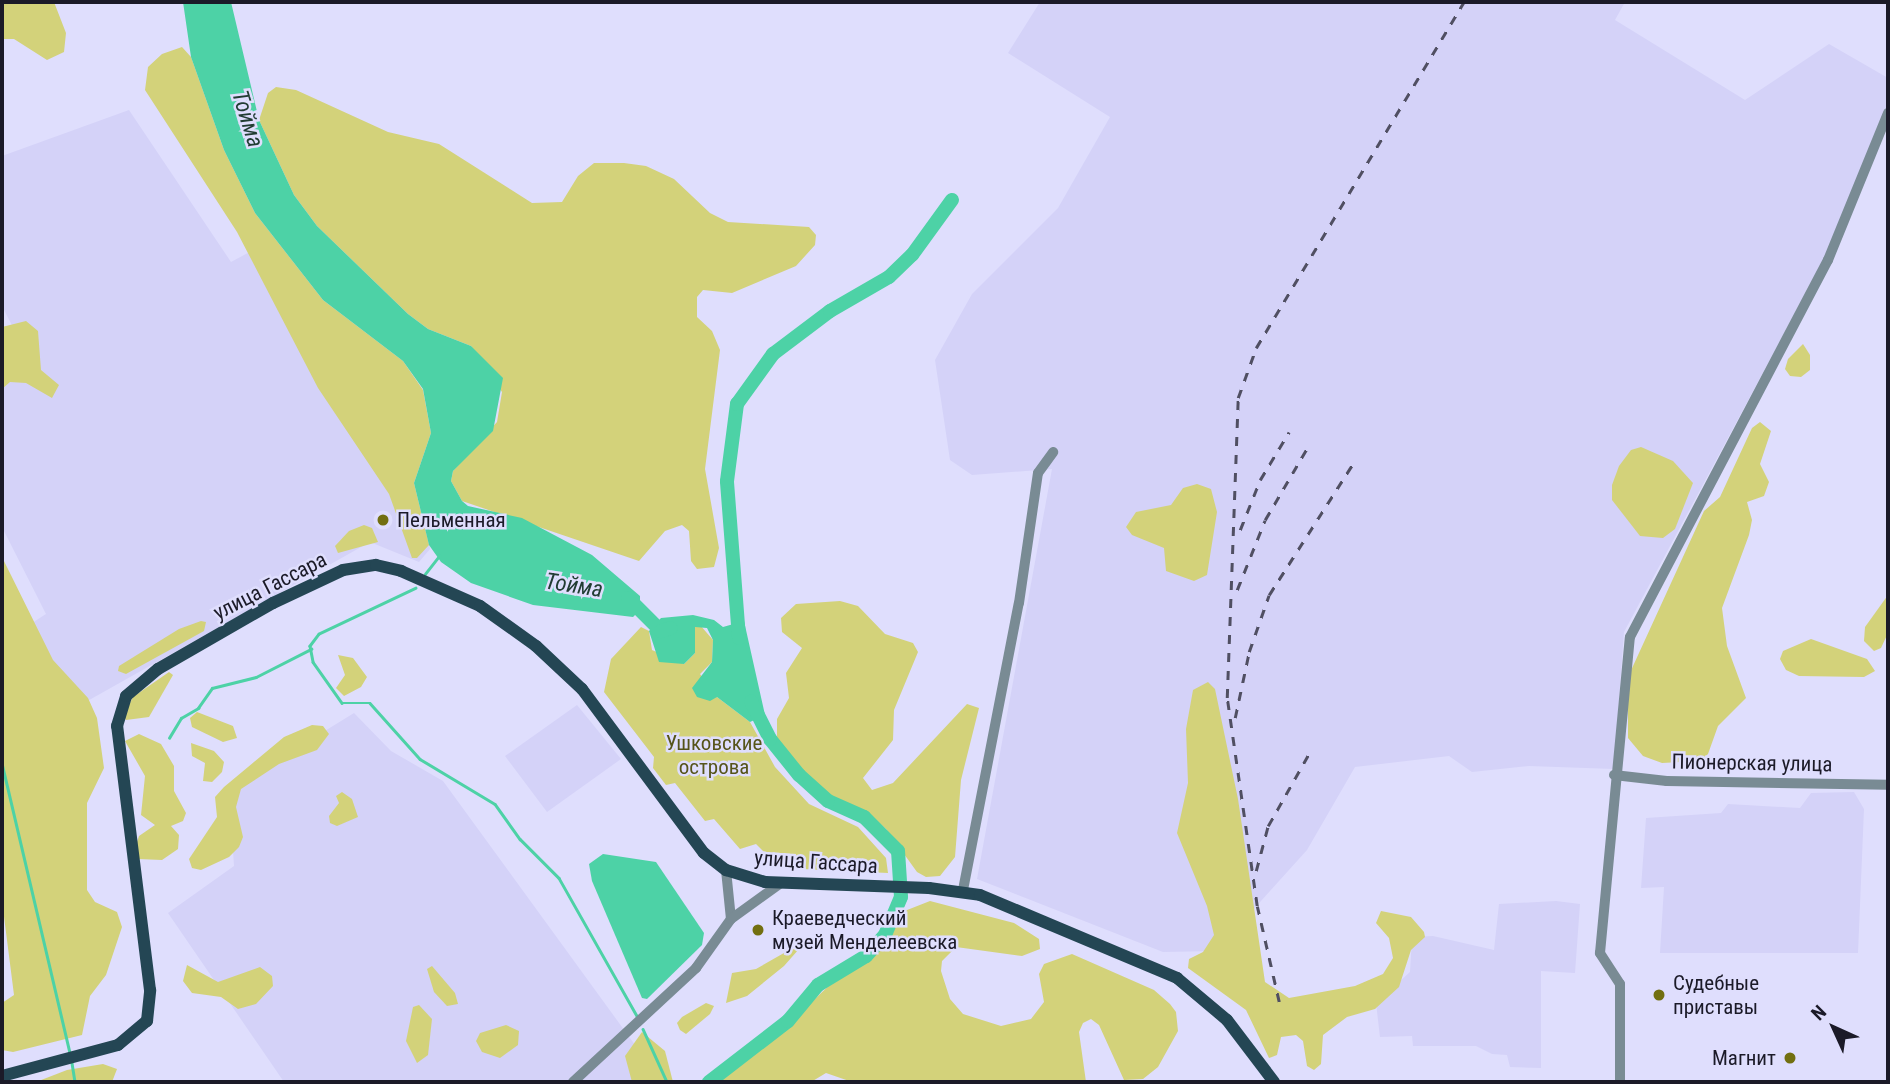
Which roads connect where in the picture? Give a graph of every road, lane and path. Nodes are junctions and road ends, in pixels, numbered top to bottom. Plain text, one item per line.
1 (1888, 113) edge
2 (1053, 452) dead end
3 (1614, 775) junction
4 (1888, 785) edge
5 (726, 870) junction
6 (781, 883) junction
7 (963, 890) junction
8 (732, 919) junction
9 (2, 1076) edge
10 (573, 1082) edge
11 (1274, 1082) edge
12 (1620, 1082) edge

1 - 3 street
2 - 7 street
3 - 4 street, Пионерская улица
3 - 12 street
5 - 6 main road, улица Гассара
5 - 8 street
5 - 9 main road, улица Гассара
6 - 7 main road, улица Гассара
6 - 8 street
7 - 11 main road, улица Гассара
8 - 10 street

